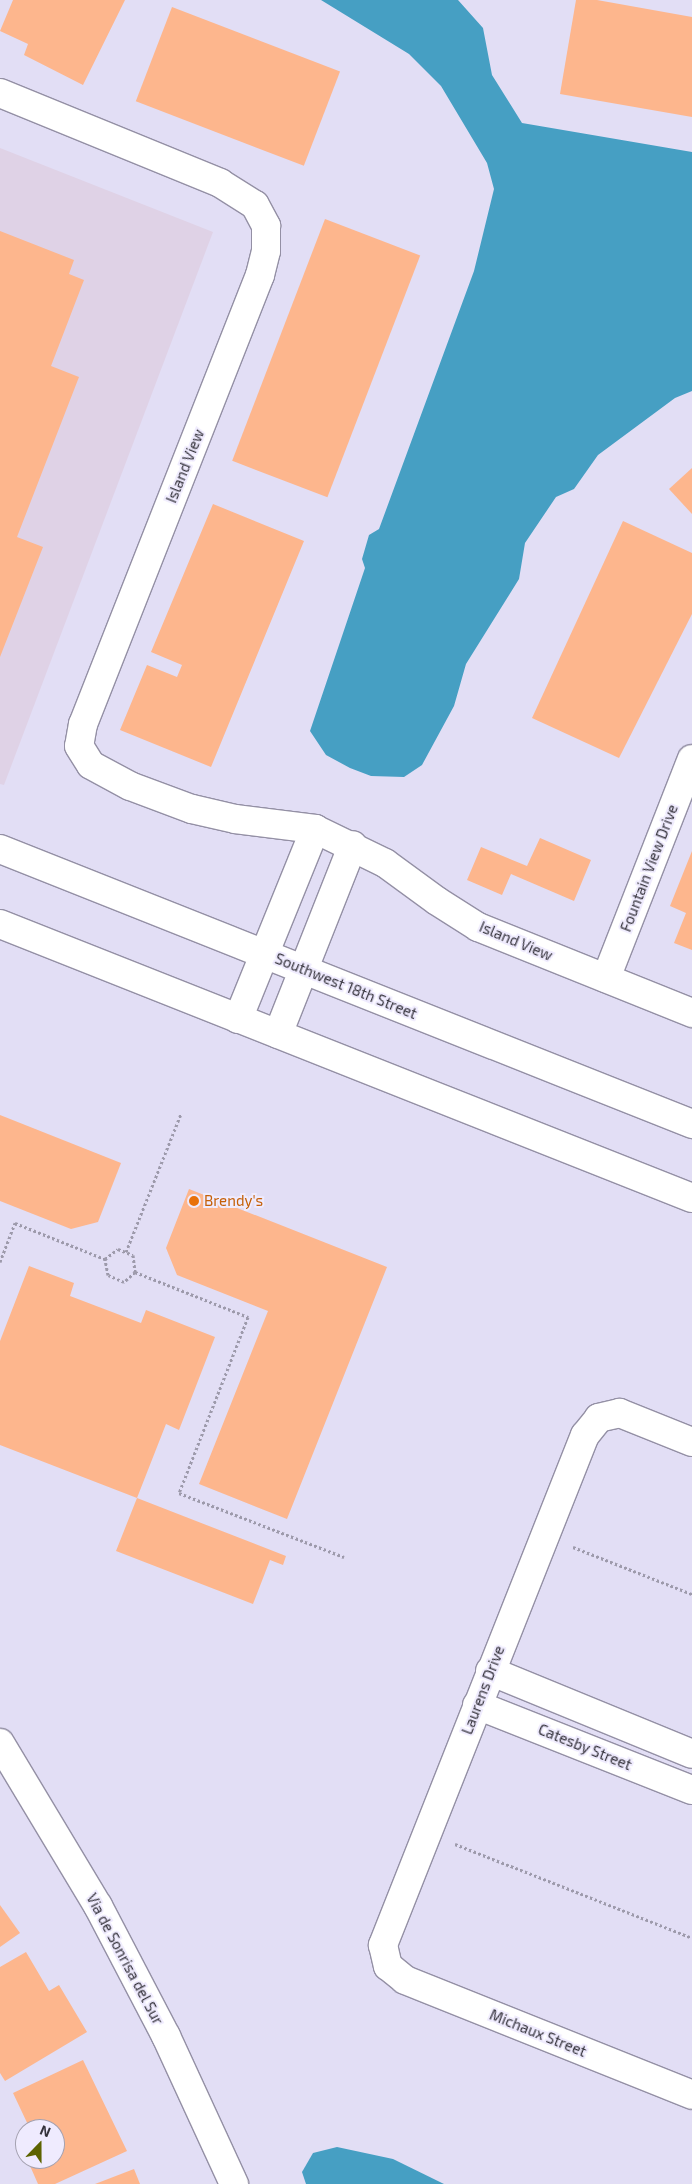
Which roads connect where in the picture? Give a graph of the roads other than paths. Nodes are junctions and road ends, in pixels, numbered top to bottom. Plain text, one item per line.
1 (0, 93) edge
2 (692, 759) edge
3 (314, 829) junction
4 (353, 845) junction
5 (0, 849) edge
6 (0, 924) edge
7 (264, 954) junction
8 (304, 970) junction
9 (606, 978) junction
10 (692, 1013) edge
11 (238, 1019) junction
12 (278, 1034) junction
13 (692, 1124) edge
14 (692, 1198) edge
15 (692, 1442) edge
16 (490, 1671) junction
17 (477, 1704) junction
18 (0, 1742) edge
19 (692, 1754) edge
20 (692, 1790) edge
21 (388, 1966) joint
22 (692, 2095) edge
23 (234, 2184) edge

1 - 3 street, Island View
2 - 9 street, Fountain View Drive
3 - 4 street, Island View
3 - 7 street
4 - 8 street
4 - 9 street, Island View
5 - 7 street, Southwest 18th Street
6 - 11 street
7 - 8 street, Southwest 18th Street
7 - 11 street
8 - 12 street
8 - 13 street, Southwest 18th Street
9 - 10 street, Island View
11 - 12 street
12 - 14 street
15 - 16 street, Laurens Drive
16 - 17 street, Laurens Drive
16 - 19 street
17 - 20 street, Catesby Street
17 - 21 street, Laurens Drive
18 - 23 street, Via de Sonrisa del Sur
21 - 22 street, Michaux Street

